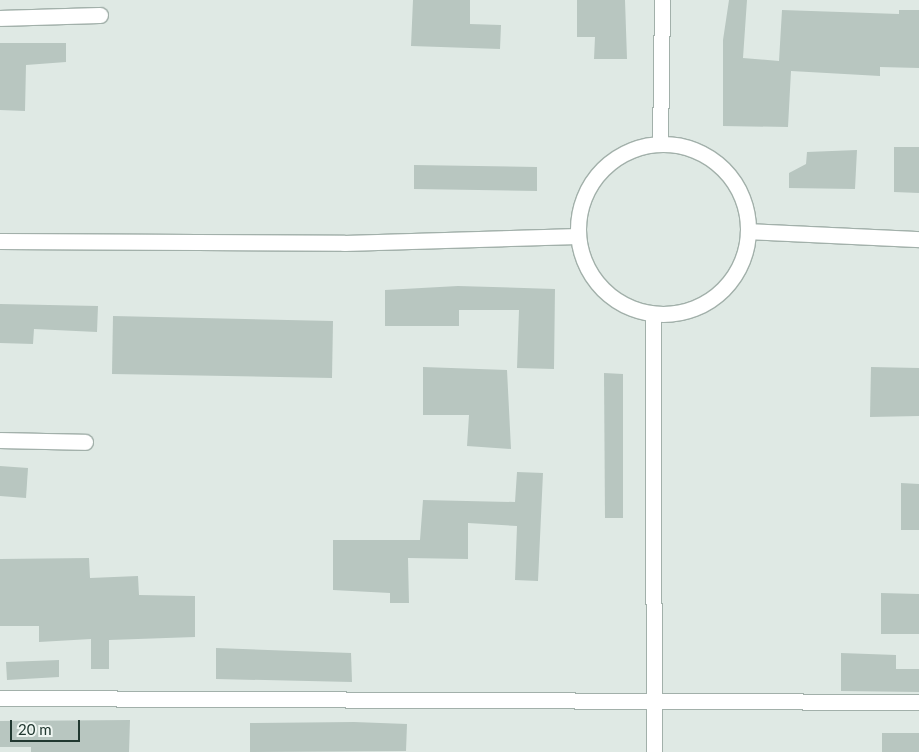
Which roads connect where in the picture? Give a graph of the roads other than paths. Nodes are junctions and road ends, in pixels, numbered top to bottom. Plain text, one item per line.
1 (662, 0) edge
2 (100, 15) dead end
3 (0, 18) edge
4 (660, 144) junction
5 (748, 231) junction
6 (578, 236) junction
7 (919, 239) edge
8 (0, 241) edge
9 (653, 314) junction
10 (0, 440) edge
11 (84, 442) dead end
12 (0, 698) edge
13 (654, 699) junction
14 (919, 702) edge
15 (654, 752) edge

1 - 4 street
2 - 3 street
4 - 5 street
4 - 6 street
5 - 7 street
5 - 9 street
6 - 8 street
6 - 9 street
9 - 13 street
10 - 11 street
12 - 13 street
13 - 14 street
13 - 15 street

